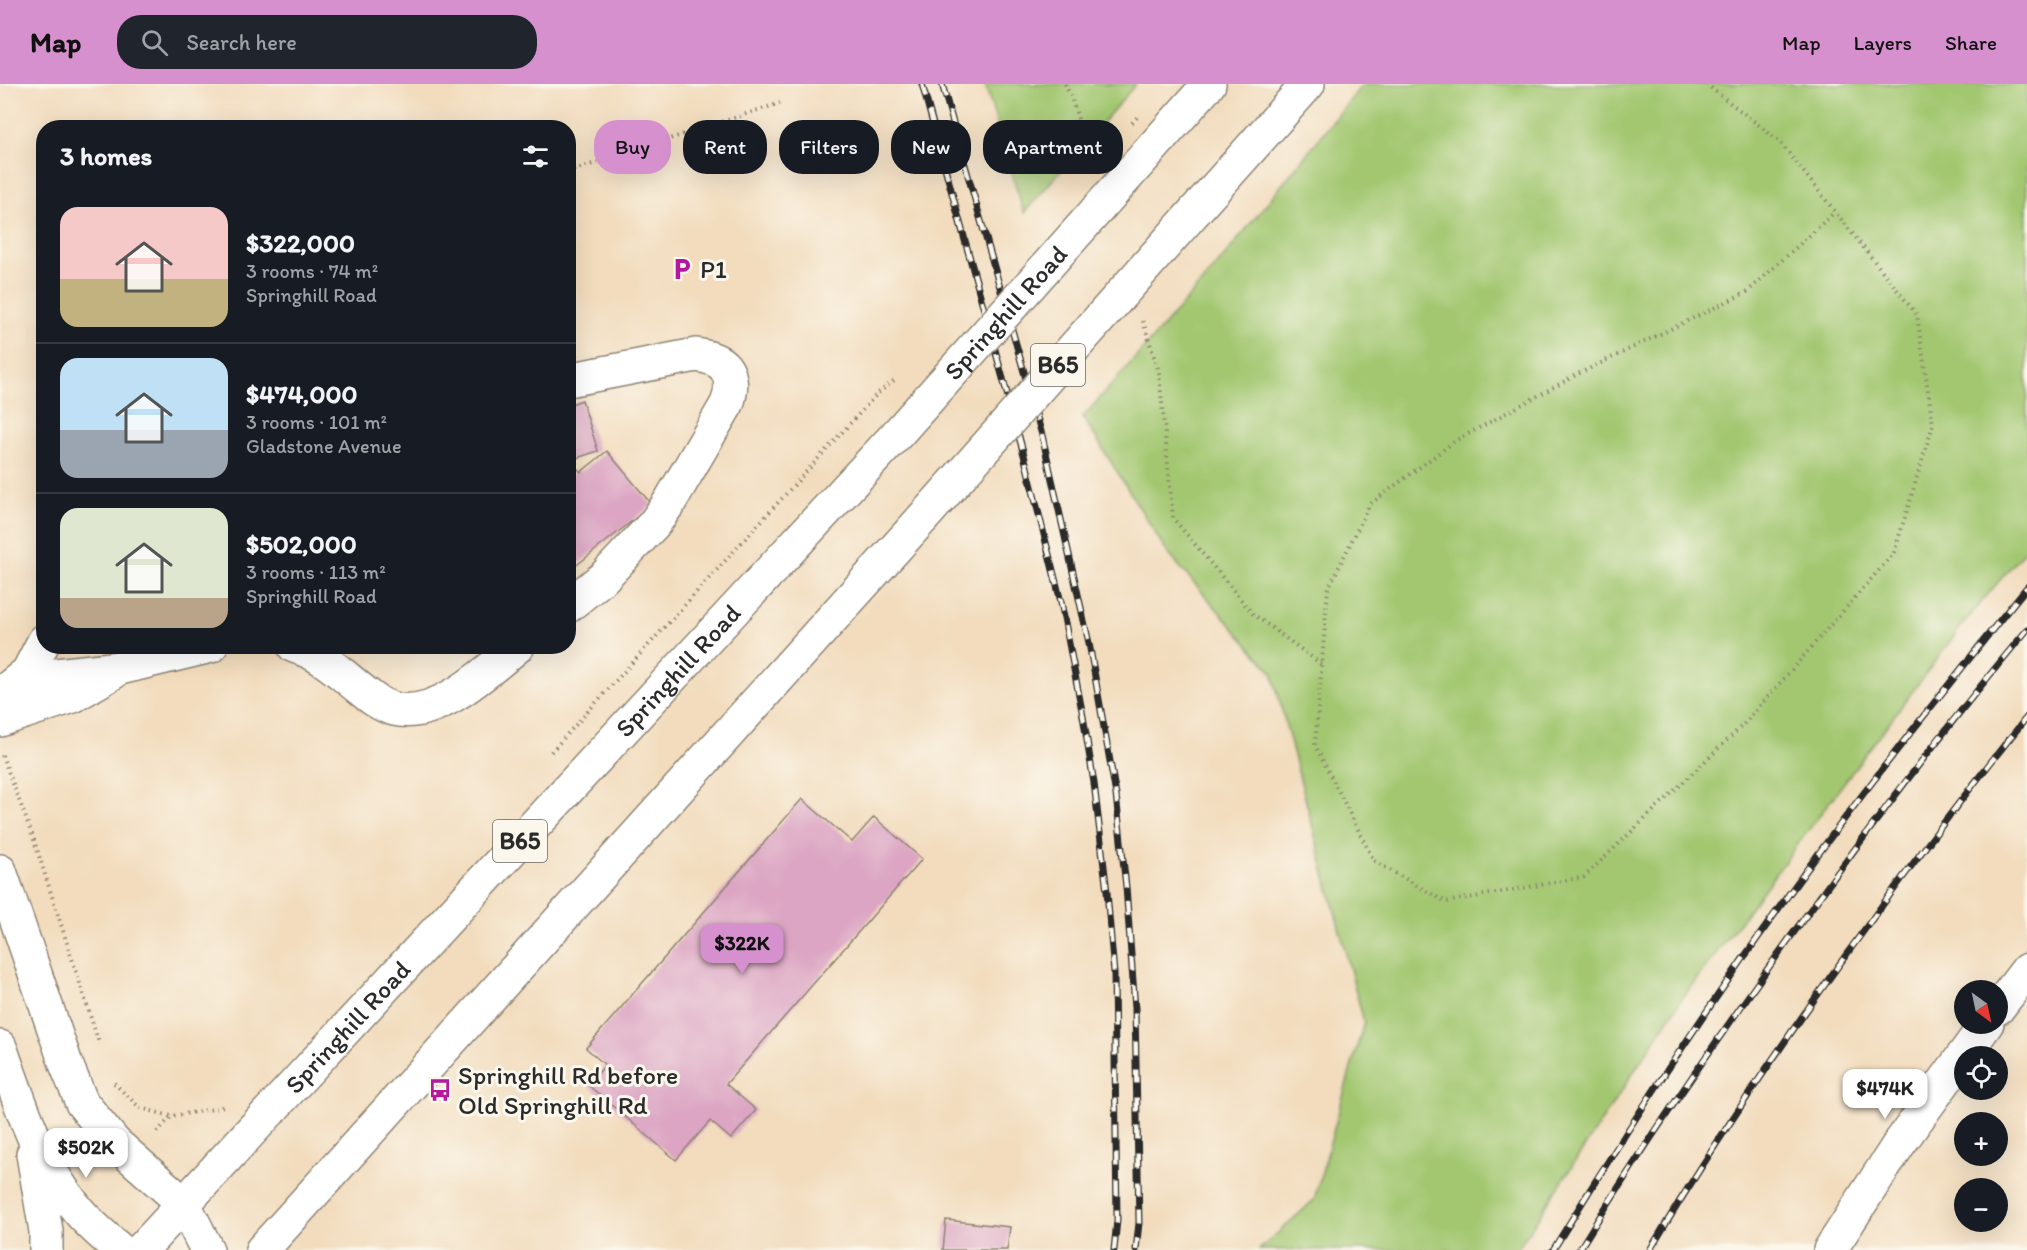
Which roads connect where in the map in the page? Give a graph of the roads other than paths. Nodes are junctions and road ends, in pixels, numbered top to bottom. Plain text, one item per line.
1 (1209, 84) edge
2 (1308, 84) edge
3 (576, 378) edge
4 (576, 600) edge
5 (38, 654) edge
6 (141, 654) edge
7 (314, 654) edge
8 (508, 654) edge
9 (115, 657) edge
10 (1, 702) edge
11 (0, 871) edge
12 (2027, 970) edge
13 (2008, 995) edge
14 (1979, 1034) edge
15 (0, 1047) edge
16 (28, 1126) junction
17 (184, 1204) junction
18 (46, 1250) edge
19 (120, 1250) edge
20 (141, 1250) edge
21 (207, 1250) edge
22 (262, 1250) edge
23 (1830, 1250) edge

1 - 17 main road, Springhill Road / B65, bridge
2 - 22 main road, B65, bridge
3 - 4 main road
5 - 10 main road
6 - 9 main road
7 - 8 main road
9 - 10 main road
11 - 17 main road
12 - 13 main road
14 - 23 main road
15 - 16 main road
16 - 18 main road
16 - 19 main road
17 - 20 main road, Springhill Road / B65
17 - 21 main road

